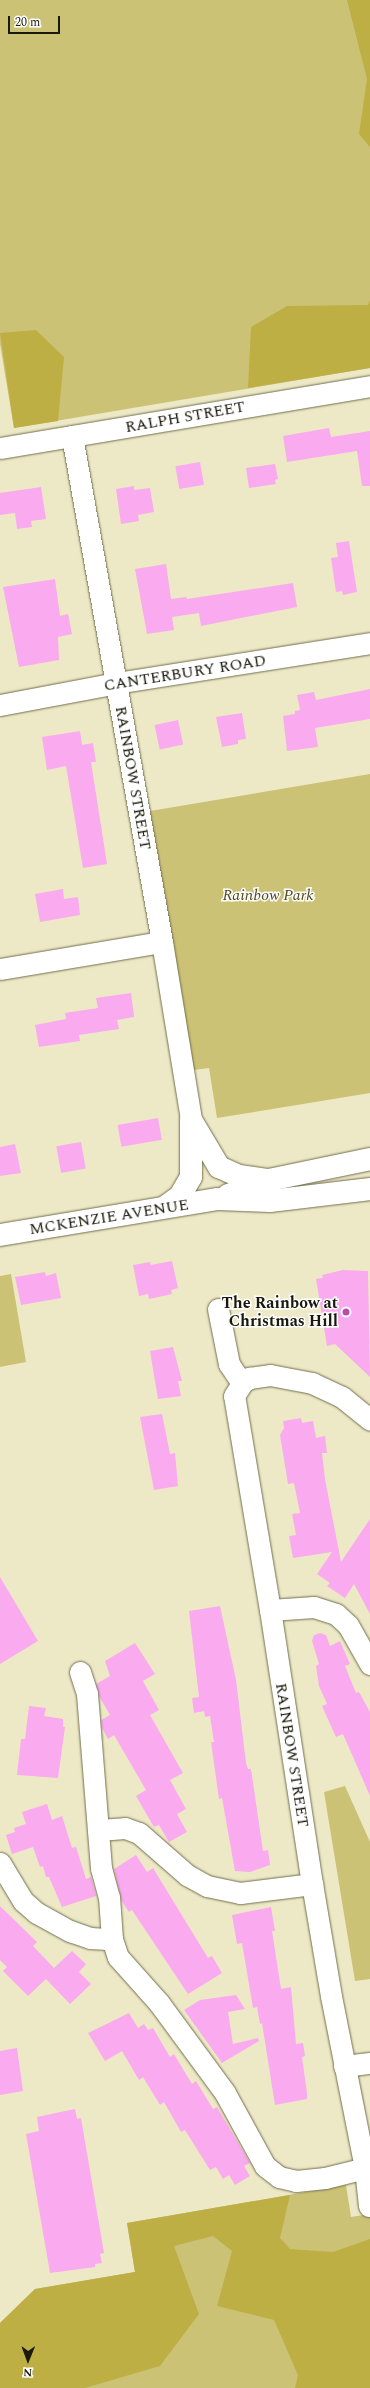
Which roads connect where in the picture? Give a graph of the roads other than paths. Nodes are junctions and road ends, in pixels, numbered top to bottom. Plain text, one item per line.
1 (370, 386) edge
2 (72, 436) junction
3 (0, 448) edge
4 (370, 644) edge
5 (116, 684) junction
6 (0, 705) edge
7 (162, 942) junction
8 (0, 969) edge
9 (191, 1120) junction
10 (370, 1159) edge
11 (269, 1180) junction
12 (370, 1189) edge
13 (218, 1199) junction
14 (165, 1207) junction
15 (0, 1235) edge
16 (218, 1309) dead end
17 (242, 1383) junction
18 (370, 1420) edge
19 (270, 1610) junction
20 (370, 1664) edge
21 (80, 1672) dead end
22 (98, 1830) junction
23 (0, 1864) edge
24 (312, 1884) junction
25 (112, 1939) junction
26 (370, 2063) edge
27 (344, 2066) junction
28 (365, 2168) junction
29 (369, 2206) dead end

1 - 2 street, RALPH STREET
2 - 3 street, RALPH STREET
2 - 5 street, RAINBOW STREET
4 - 5 street, CANTERBURY ROAD
5 - 6 street, CANTERBURY ROAD
5 - 7 street, RAINBOW STREET
7 - 8 street
7 - 9 street, RAINBOW STREET
9 - 11 main road
9 - 14 main road
10 - 11 main road, MCKENZIE AVENUE
11 - 13 main road, MCKENZIE AVENUE
12 - 13 main road, MCKENZIE AVENUE
13 - 14 main road, MCKENZIE AVENUE
14 - 15 main road, MCKENZIE AVENUE
16 - 17 street
17 - 18 street
17 - 19 street, RAINBOW STREET
19 - 20 street
19 - 24 street, RAINBOW STREET
21 - 22 street
22 - 24 street
22 - 25 street
23 - 25 street
24 - 27 street, RAINBOW STREET
25 - 28 street
26 - 27 street
27 - 28 street, RAINBOW STREET
28 - 29 street, RAINBOW STREET

